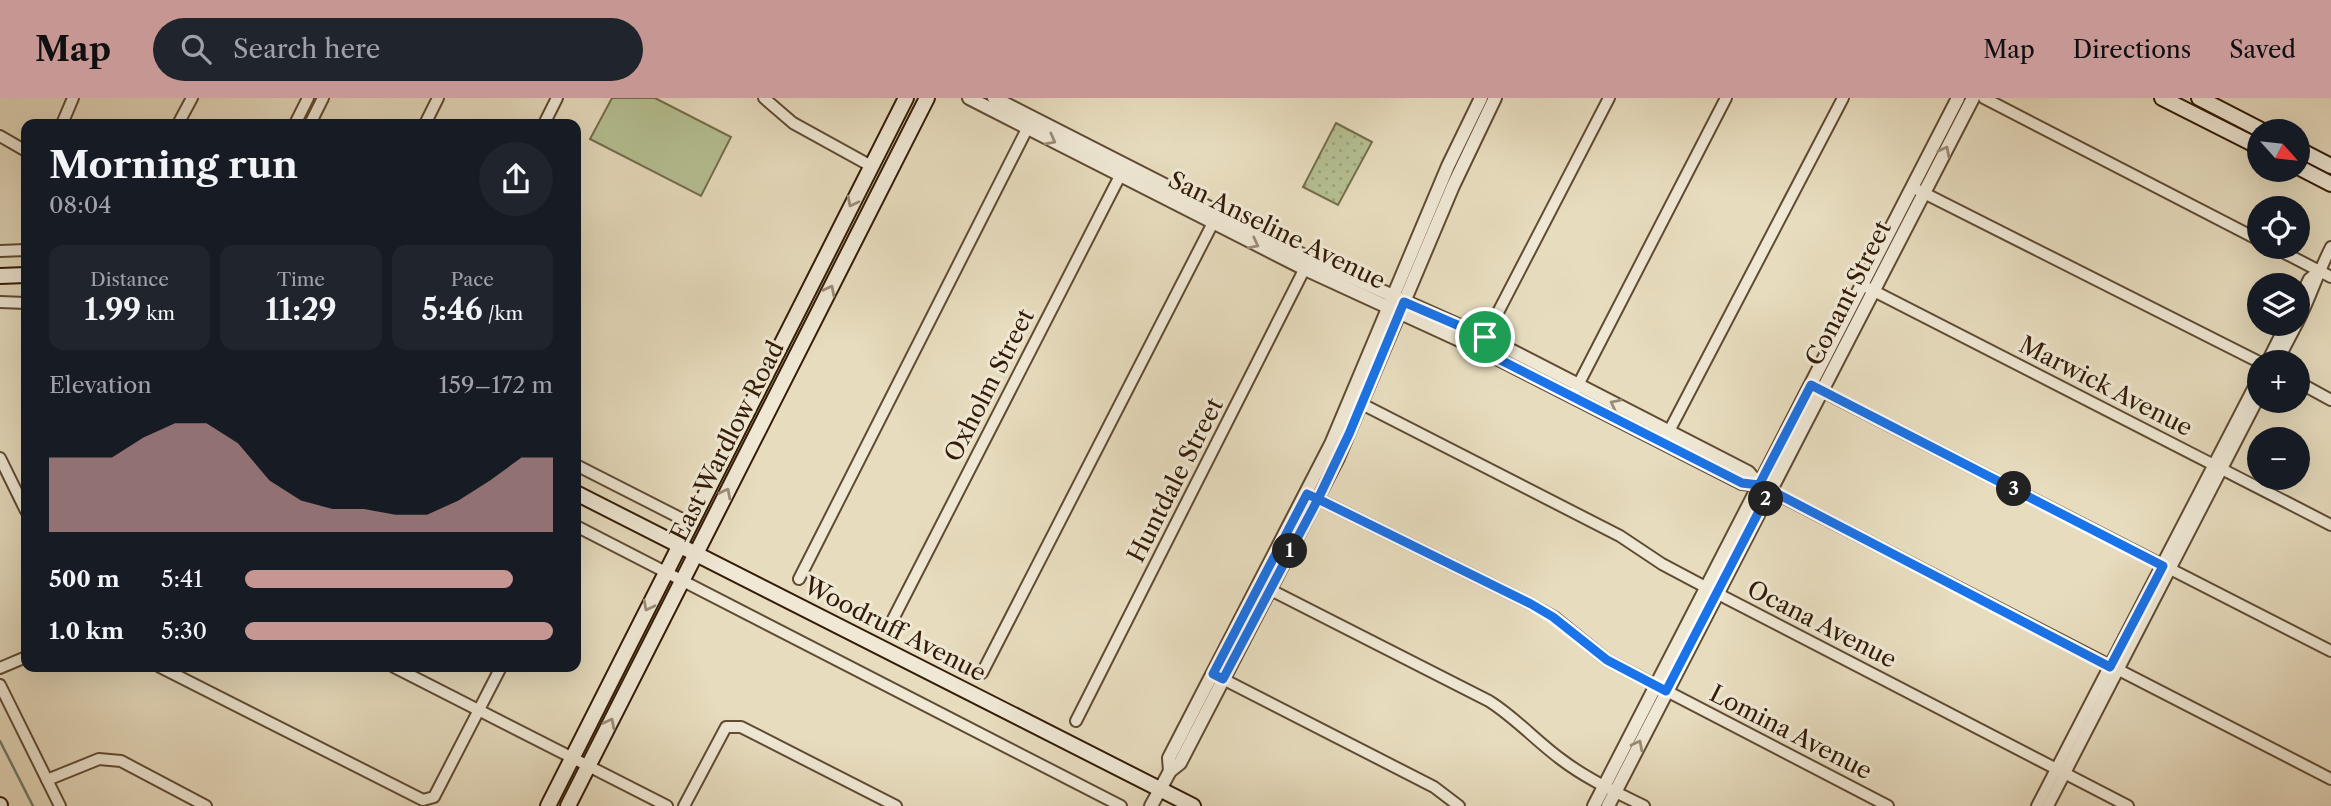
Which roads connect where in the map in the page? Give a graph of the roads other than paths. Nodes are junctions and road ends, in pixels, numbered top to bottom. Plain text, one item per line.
1 (74, 98) edge
2 (192, 98) edge
3 (308, 98) edge
4 (323, 98) edge
5 (438, 98) edge
6 (558, 98) edge
7 (764, 98) edge
8 (906, 98) edge
9 (927, 98) edge
10 (969, 98) edge
11 (994, 98) edge
12 (1482, 98) edge
13 (1495, 98) edge
14 (1609, 98) edge
15 (1726, 98) edge
16 (1843, 98) edge
17 (1958, 98) edge
18 (1973, 98) edge
19 (1984, 98) edge
20 (2162, 98) edge
21 (2199, 98) edge
22 (64, 119) edge
23 (181, 119) edge
24 (298, 119) edge
25 (312, 119) edge
26 (428, 119) edge
27 (547, 119) edge
28 (1030, 123) junction
29 (2247, 123) edge
30 (0, 136) edge
31 (2247, 141) edge
32 (21, 148) edge
33 (2310, 155) edge
34 (871, 166) junction
35 (2331, 166) edge
36 (1123, 170) junction
37 (2310, 173) edge
38 (2331, 184) edge
39 (1918, 190) junction
40 (1215, 218) junction
41 (2247, 234) edge
42 (2331, 247) edge
43 (21, 250) edge
44 (0, 251) edge
45 (2296, 259) edge
46 (1308, 264) junction
47 (2319, 271) junction
48 (21, 275) edge
49 (0, 276) edge
50 (2331, 277) edge
51 (2310, 278) edge
52 (1868, 288) junction
53 (2310, 298) edge
54 (0, 302) edge
55 (21, 303) edge
56 (1397, 305) junction
57 (1485, 337) junction
58 (1479, 349) junction
59 (2247, 356) edge
60 (1578, 384) junction
61 (1816, 388) junction
62 (2310, 389) edge
63 (1572, 398) junction
64 (2331, 400) edge
65 (1356, 401) junction
66 (2247, 403) edge
67 (2250, 413) edge
68 (1666, 437) junction
69 (0, 458) edge
70 (2218, 467) junction
71 (581, 468) edge
72 (1765, 488) junction
73 (581, 496) edge
74 (1312, 496) junction
75 (21, 501) edge
76 (690, 523) junction
77 (2331, 525) edge
78 (581, 529) edge
79 (679, 545) junction
80 (696, 554) junction
81 (2167, 568) junction
82 (666, 572) junction
83 (799, 579) dead end
84 (682, 580) junction
85 (1265, 587) junction
86 (1712, 590) junction
87 (890, 625) dead end
88 (2331, 651) edge
89 (21, 659) edge
90 (0, 668) edge
91 (2115, 669) junction
92 (170, 672) edge
93 (404, 672) edge
94 (498, 672) edge
95 (982, 673) dead end
96 (1218, 676) junction
97 (0, 685) edge
98 (1661, 688) junction
99 (478, 710) junction
100 (1076, 721) dead end
101 (573, 756) junction
102 (589, 764) junction
103 (2061, 771) junction
104 (2331, 779) edge
105 (47, 780) junction
106 (1161, 789) junction
107 (1610, 789) junction
108 (60, 806) edge
109 (206, 806) edge
110 (548, 806) edge
111 (568, 806) edge
112 (667, 806) edge
113 (684, 806) edge
114 (896, 806) edge
115 (1121, 806) edge
116 (1151, 806) edge
117 (1193, 806) edge
118 (1459, 806) edge
119 (1594, 806) edge
120 (1608, 806) edge
121 (1644, 806) edge
122 (1888, 806) edge
123 (2037, 806) edge
124 (2048, 806) edge
125 (2128, 806) edge

1 - 22 street
2 - 23 street
3 - 24 street
4 - 25 street
5 - 26 street
6 - 27 street
7 - 34 street
8 - 34 main road, East Wardlow Road
80 -> 9 main road, East Wardlow Road
10 - 28 street, San Anseline Avenue
11 - 28 street, San Anseline Avenue
12 - 56 street
13 - 56 street
14 - 57 street
15 - 60 street
16 - 68 street
17 - 39 street, Conant Street
39 -> 18 street, Conant Street
19 - 41 street
20 - 31 main road
21 - 29 main road
28 - 36 street, San Anseline Avenue
28 - 83 street
30 - 32 street
33 - 35 main road
34 -> 76 main road, East Wardlow Road
36 - 40 street, San Anseline Avenue
36 - 87 street, Oxholm Street
37 - 38 main road
39 - 52 street, Conant Street
39 - 59 street
40 - 46 street, San Anseline Avenue
40 - 95 street
42 - 47 street
43 - 44 street
45 - 47 street
46 - 56 street, San Anseline Avenue
46 - 100 street, Huntdale Street
47 - 50 street
47 - 51 street
47 - 53 street
48 - 49 main road
52 - 61 street, Conant Street
52 - 70 street, Marwick Avenue
54 - 55 street
56 - 57 street, San Anseline Avenue
56 - 58 street, San Anseline Avenue
56 - 65 street
57 - 58 street
57 - 60 street, San Anseline Avenue
58 - 63 street, San Anseline Avenue
60 - 63 street
68 -> 60 street, San Anseline Avenue
61 - 72 street, Conant Street
61 - 81 street
62 - 64 street
63 - 68 street, San Anseline Avenue
65 - 74 street
65 - 86 street, Ocana Avenue
66 - 70 street
67 - 70 street
68 - 72 street, San Anseline Avenue
69 - 75 street
70 - 77 street, Marwick Avenue
70 - 81 street
71 - 76 street
72 - 86 street, Conant Street
72 - 91 street, San Anseline Avenue
73 - 79 main road, Woodruff Avenue
74 - 85 street
74 - 98 street, Lomina Avenue
76 - 79 main road, East Wardlow Road
78 - 82 street
79 - 80 main road, Woodruff Avenue
79 - 82 main road, East Wardlow Road
80 - 84 main road, East Wardlow Road
80 - 106 main road, Woodruff Avenue
81 - 88 street
81 - 91 street
82 - 84 street
82 -> 101 main road, East Wardlow Road
102 -> 84 main road, East Wardlow Road
84 - 115 street
85 - 96 street
85 - 107 street
86 - 98 street, Conant Street
86 - 103 street, Ocana Avenue
89 - 90 street
91 - 103 street
91 - 104 street, San Anseline Avenue
92 - 99 street
93 - 99 street
94 - 99 street
96 - 106 street
96 - 118 street
97 - 105 street
98 - 107 street, Conant Street
98 - 122 street, Lomina Avenue
99 - 101 street
101 - 102 street
101 - 110 main road, East Wardlow Road
102 - 111 main road, East Wardlow Road
102 - 112 street
103 - 123 street
103 - 124 street
103 - 125 street, Ocana Avenue
105 - 108 street
105 - 109 street
106 - 116 street
106 - 117 main road, Woodruff Avenue
107 - 119 street, Conant Street
107 - 120 street, Conant Street
107 - 121 street
113 - 114 street

